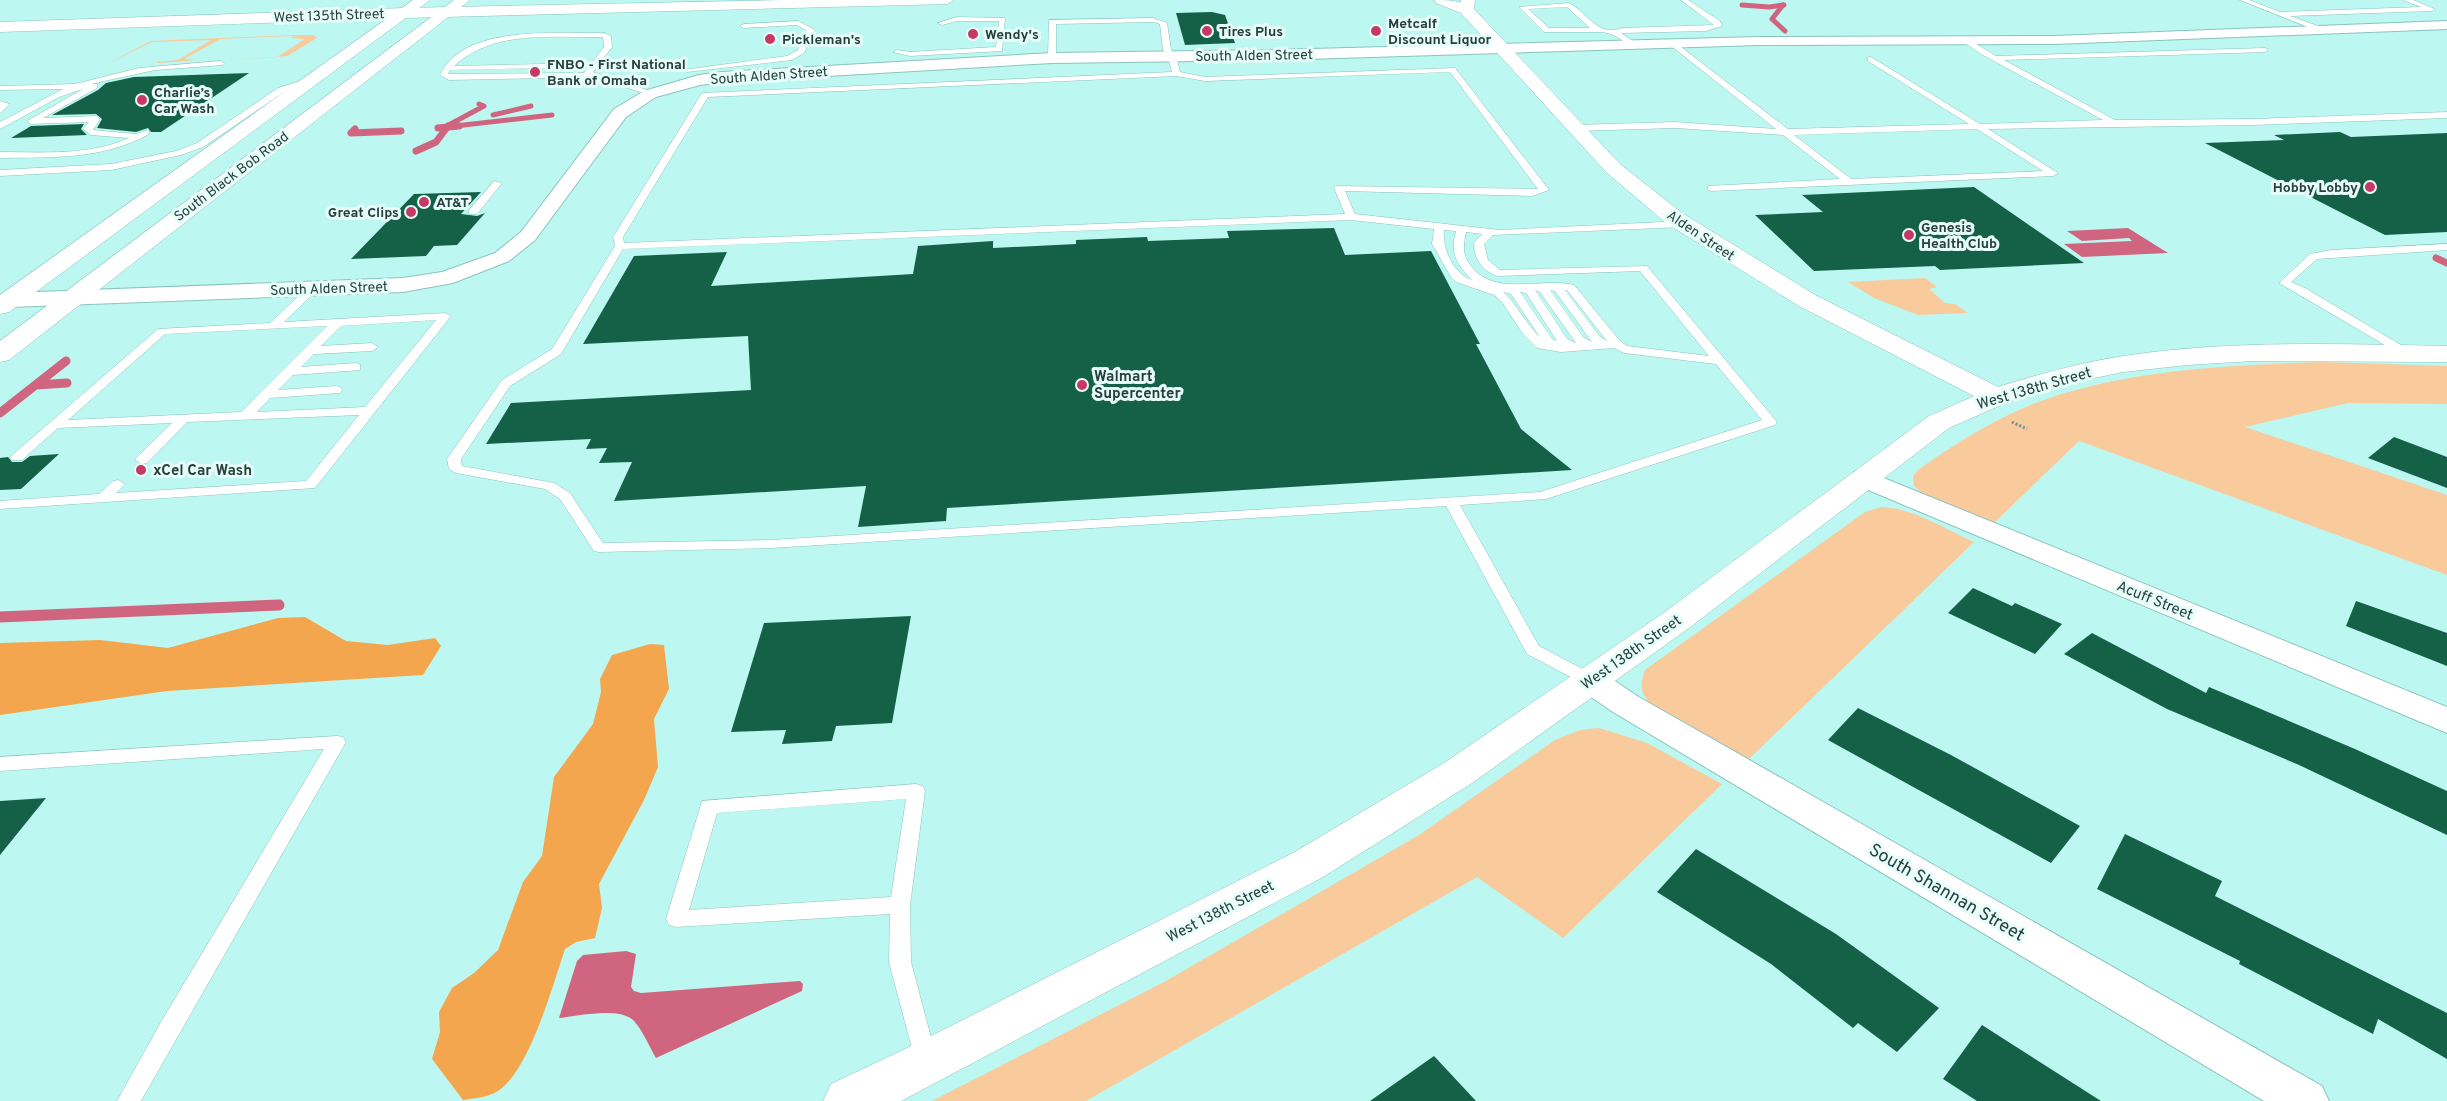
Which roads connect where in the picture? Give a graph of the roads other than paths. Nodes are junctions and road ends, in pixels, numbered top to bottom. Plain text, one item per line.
1 (423, 0) edge
2 (947, 0) edge
3 (1441, 0) edge
4 (1684, 0) edge
5 (1691, 0) edge
6 (2243, 0) edge
7 (2406, 0) edge
8 (1580, 1) edge
9 (1467, 5) edge
10 (1569, 5) junction
11 (154, 6) dead end
12 (400, 6) edge
13 (455, 6) edge
14 (2280, 14) junction
15 (1706, 16) junction
16 (940, 23) dead end
17 (744, 26) dead end
18 (2447, 26) edge
19 (0, 27) edge
20 (1595, 29) junction
21 (2321, 30) junction
22 (1616, 33) junction
23 (1968, 41) junction
24 (1672, 43) junction
25 (1631, 44) junction
26 (1501, 48) junction
27 (2265, 50) dead end
28 (893, 52) dead end
29 (1052, 58) junction
30 (1995, 58) junction
31 (1871, 60) dead end
32 (220, 63) dead end
33 (1174, 65) junction
34 (591, 70) junction
35 (687, 70) dead end
36 (870, 70) junction
37 (310, 80) junction
38 (78, 86) junction
39 (0, 88) edge
40 (864, 88) junction
41 (650, 94) junction
42 (0, 103) edge
43 (0, 110) edge
44 (2447, 115) edge
45 (2113, 122) junction
46 (0, 126) edge
47 (1977, 127) junction
48 (1575, 128) junction
49 (146, 132) dead end
50 (1785, 132) junction
51 (0, 133) edge
52 (94, 133) junction
53 (136, 138) junction
54 (17, 155) junction
55 (0, 156) edge
56 (0, 173) edge
57 (1849, 182) junction
58 (497, 183) dead end
59 (1711, 188) dead end
60 (473, 212) dead end
61 (1351, 217) junction
62 (1683, 224) junction
63 (1439, 226) junction
64 (1462, 229) junction
65 (1490, 232) junction
66 (620, 246) junction
67 (2447, 247) edge
68 (1538, 287) junction
69 (1520, 288) junction
70 (312, 289) junction
71 (1506, 289) junction
72 (74, 297) junction
73 (3, 301) edge
74 (337, 323) junction
75 (273, 326) junction
76 (422, 344) junction
77 (403, 345) dead end
78 (1611, 345) junction
79 (1590, 346) junction
80 (372, 347) dead end
81 (1574, 347) junction
82 (1561, 348) junction
83 (312, 350) junction
84 (0, 354) edge
85 (2407, 354) junction
86 (2447, 354) edge
87 (1720, 361) junction
88 (406, 364) junction
89 (387, 365) dead end
90 (356, 367) dead end
91 (291, 371) junction
92 (388, 387) junction
93 (368, 388) dead end
94 (336, 390) dead end
95 (267, 394) junction
96 (2002, 408) junction
97 (368, 411) junction
98 (245, 416) junction
99 (183, 419) junction
100 (56, 424) junction
101 (17, 457) dead end
102 (142, 460) dead end
103 (1864, 478) junction
104 (118, 484) dead end
105 (102, 500) junction
106 (1450, 501) junction
107 (0, 505) edge
108 (1590, 680) junction
109 (2447, 721) edge
110 (0, 764) edge
111 (900, 905) junction
112 (927, 1063) junction
113 (129, 1101) edge
114 (849, 1101) edge
115 (2306, 1101) edge

1 - 12 main road, South Black Bob Road
2 - 13 main road, West 135th Street
3 - 9 main road
4 - 15 lane
5 - 15 lane
6 - 14 lane
7 - 14 lane
8 - 10 lane
9 - 26 main road, Alden Street
10 - 20 lane
10 - 20 lane
11 - 12 main road, West 135th Street
12 - 13 main road, West 135th Street
12 - 19 main road, West 135th Street
12 - 37 main road, South Black Bob Road
13 - 72 main road, South Black Bob Road
14 - 21 lane
15 - 22 lane
16 - 28 lane
17 - 35 lane
18 - 21 street, South Alden Street
20 - 22 lane
21 - 23 street, South Alden Street
22 - 25 lane
23 - 24 street, South Alden Street
23 - 30 lane
24 - 25 street, South Alden Street
24 - 50 lane
25 - 26 street, South Alden Street
26 - 33 street, South Alden Street
26 - 48 main road, Alden Street
27 - 30 lane
29 - 33 street, South Alden Street
29 - 33 lane
29 - 36 street, South Alden Street
30 - 45 lane
31 - 47 lane
32 - 38 lane
33 - 40 lane
33 - 61 lane
34 - 34 lane
34 - 41 lane
36 - 40 lane
36 - 41 street, South Alden Street
37 - 56 lane
37 - 73 main road, South Black Bob Road
38 - 39 lane
38 - 46 lane
38 - 51 lane
38 - 52 lane
40 - 66 lane
41 - 70 street, South Alden Street
42 - 43 lane
44 - 45 lane
45 - 47 lane
47 - 50 lane
47 - 57 lane
48 - 50 lane
48 - 62 main road, Alden Street
49 - 53 lane
50 - 57 lane
52 - 53 lane
52 - 54 lane
53 - 54 lane
54 - 55 lane
57 - 59 lane
58 - 60 lane
61 - 63 lane
61 - 66 lane
62 - 65 lane
62 - 96 main road, Alden Street
63 - 64 lane
63 - 82 lane
64 - 65 lane
64 - 71 lane
65 - 87 lane
66 - 106 lane
67 - 85 lane
68 - 69 lane
68 - 78 lane
68 - 79 lane
69 - 71 lane
69 - 81 lane
70 - 72 street, South Alden Street
70 - 75 lane
71 - 82 lane
72 - 73 street, South Alden Street
72 - 84 main road, South Black Bob Road
74 - 75 lane
74 - 76 lane
74 - 83 lane
75 - 100 lane
76 - 77 lane
76 - 88 lane
78 - 79 lane
78 - 87 lane
79 - 81 lane
80 - 83 lane
81 - 82 lane
83 - 91 lane
85 - 86 main road, West 138th Street
85 - 96 main road, West 138th Street
87 - 106 lane
88 - 89 lane
88 - 92 lane
90 - 91 lane
91 - 95 lane
92 - 93 lane
92 - 97 lane
94 - 95 lane
95 - 98 lane
96 - 103 main road, West 138th Street
97 - 98 lane
97 - 105 lane
98 - 99 lane
99 - 100 lane
99 - 102 lane
100 - 101 lane
103 - 108 main road, West 138th Street
103 - 109 street, Acuff Street
104 - 105 lane
105 - 107 lane
106 - 108 lane
108 - 112 main road, West 138th Street
108 - 115 street, South Shannan Street
110 - 113 lane
111 - 111 lane
111 - 112 lane
112 - 114 main road, West 138th Street

